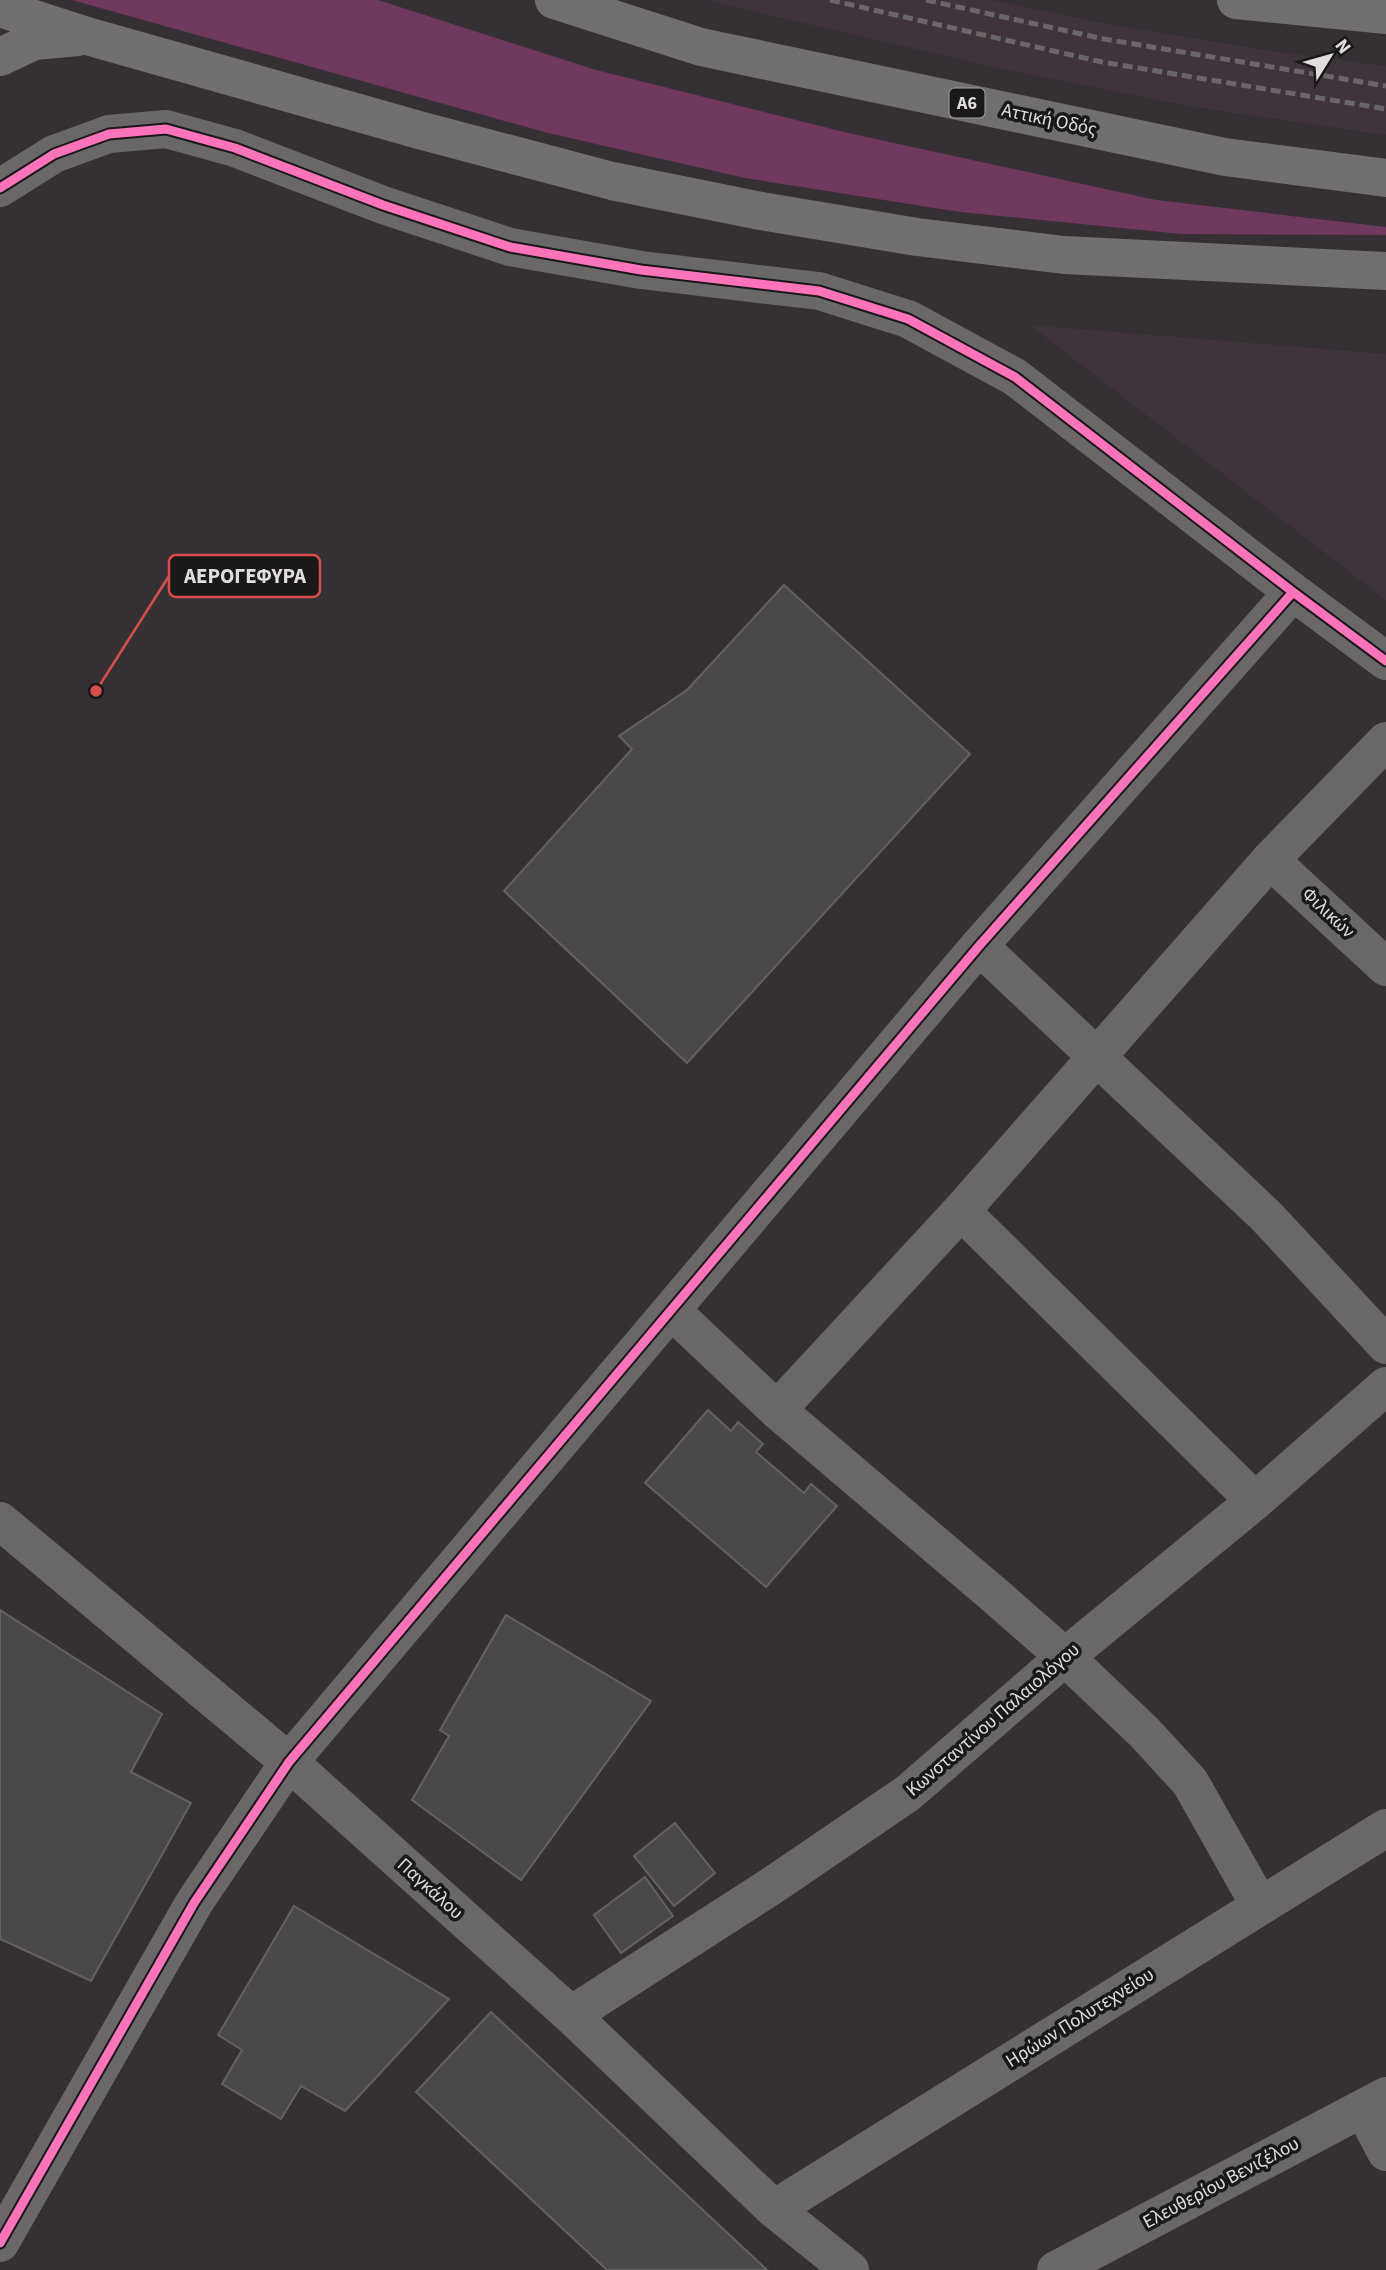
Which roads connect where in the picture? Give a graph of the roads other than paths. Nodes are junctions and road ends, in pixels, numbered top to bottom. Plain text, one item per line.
1 (554, 0) edge
2 (1236, 0) edge
3 (0, 8) edge
4 (1386, 15) edge
5 (87, 36) junction
6 (0, 58) edge
7 (1386, 178) edge
8 (0, 188) edge
9 (1386, 271) edge
10 (1293, 592) junction
11 (1386, 661) edge
12 (1386, 741) edge
13 (1270, 860) junction
14 (979, 946) junction
15 (1386, 967) edge
16 (1098, 1056) junction
17 (961, 1211) junction
18 (672, 1311) junction
19 (1386, 1345) edge
20 (1386, 1386) edge
21 (777, 1410) junction
22 (1255, 1502) junction
23 (0, 1521) edge
24 (1066, 1657) junction
25 (289, 1762) junction
26 (1386, 1828) edge
27 (1260, 1906) junction
28 (570, 2015) junction
29 (1375, 2102) edge
30 (1386, 2152) edge
31 (774, 2209) junction
32 (0, 2243) edge
33 (849, 2270) edge
34 (1056, 2270) edge

1 - 7 highway, Αττική Οδός / Α6
2 - 4 highway
3 - 5 highway
5 - 6 highway
5 - 9 highway
8 - 10 street
10 - 11 street
10 - 14 street
12 - 13 street
13 - 15 street, Φιλικών
13 - 16 street
14 - 16 street
14 - 18 street
16 - 17 street
16 - 19 street
17 - 21 street
17 - 22 street
18 - 21 street
18 - 25 street
20 - 22 street, Κωνσταντίνου Παλαιολόγου
21 - 24 street
22 - 24 street, Κωνσταντίνου Παλαιολόγου
23 - 25 street, Παγκάλου
24 - 27 street
24 - 28 street, Κωνσταντίνου Παλαιολόγου
25 - 28 street, Παγκάλου
25 - 32 street
26 - 27 street, Ηρώων Πολυτεχνείου
27 - 31 street, Ηρώων Πολυτεχνείου
28 - 31 street, Παγκάλου
29 - 30 street
29 - 34 street, Ελευθερίου Βενιζέλου
31 - 33 street, Παγκάλου

